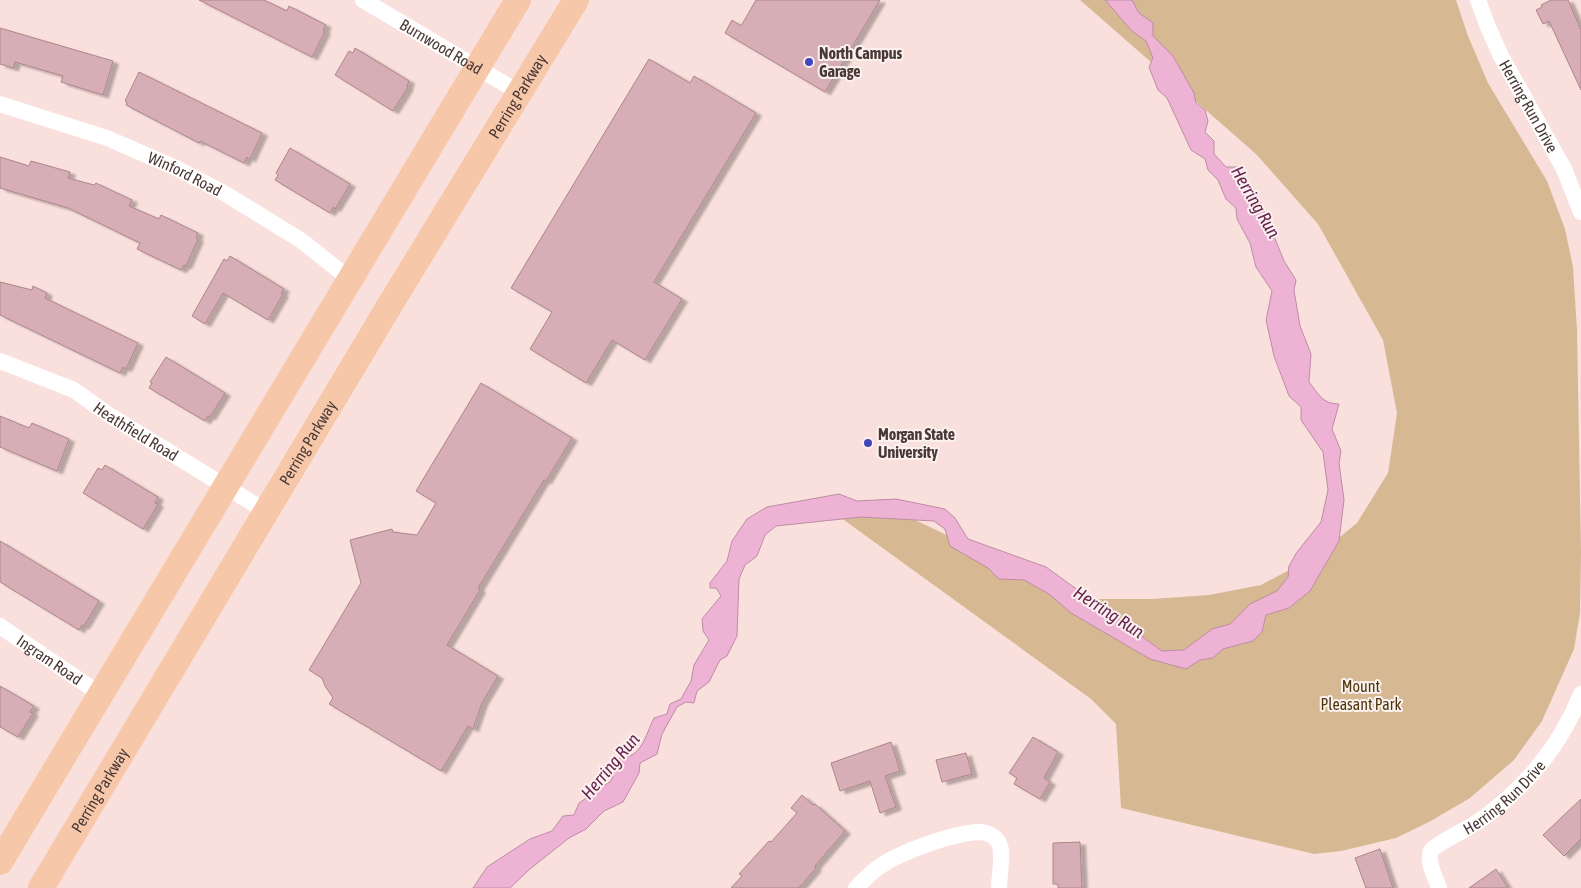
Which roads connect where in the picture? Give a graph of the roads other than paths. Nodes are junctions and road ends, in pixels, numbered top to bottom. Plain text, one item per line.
1 (363, 0) edge
2 (518, 0) edge
3 (576, 0) edge
4 (1478, 0) edge
5 (478, 68) junction
6 (520, 93) junction
7 (0, 104) edge
8 (1581, 212) edge
9 (351, 280) junction
10 (0, 360) edge
11 (227, 487) junction
12 (268, 512) junction
13 (0, 626) edge
14 (100, 694) junction
15 (1581, 694) edge
16 (0, 862) edge
17 (41, 888) edge
18 (856, 888) edge
19 (999, 888) edge
20 (1439, 888) edge

1 - 5 street, Burnwood Road
2 - 5 main road
3 - 6 main road, Perring Parkway
4 - 8 street, Herring Run Drive
5 - 6 street, Burnwood Road
5 - 9 main road
6 - 12 main road, Perring Parkway
7 - 9 street, Winford Road
9 - 11 main road
10 - 11 street, Heathfield Road
11 - 12 street, Heathfield Road
11 - 14 main road
12 - 17 main road, Perring Parkway
13 - 14 street, Ingram Road
14 - 16 main road
15 - 20 street, Herring Run Drive
18 - 19 street

